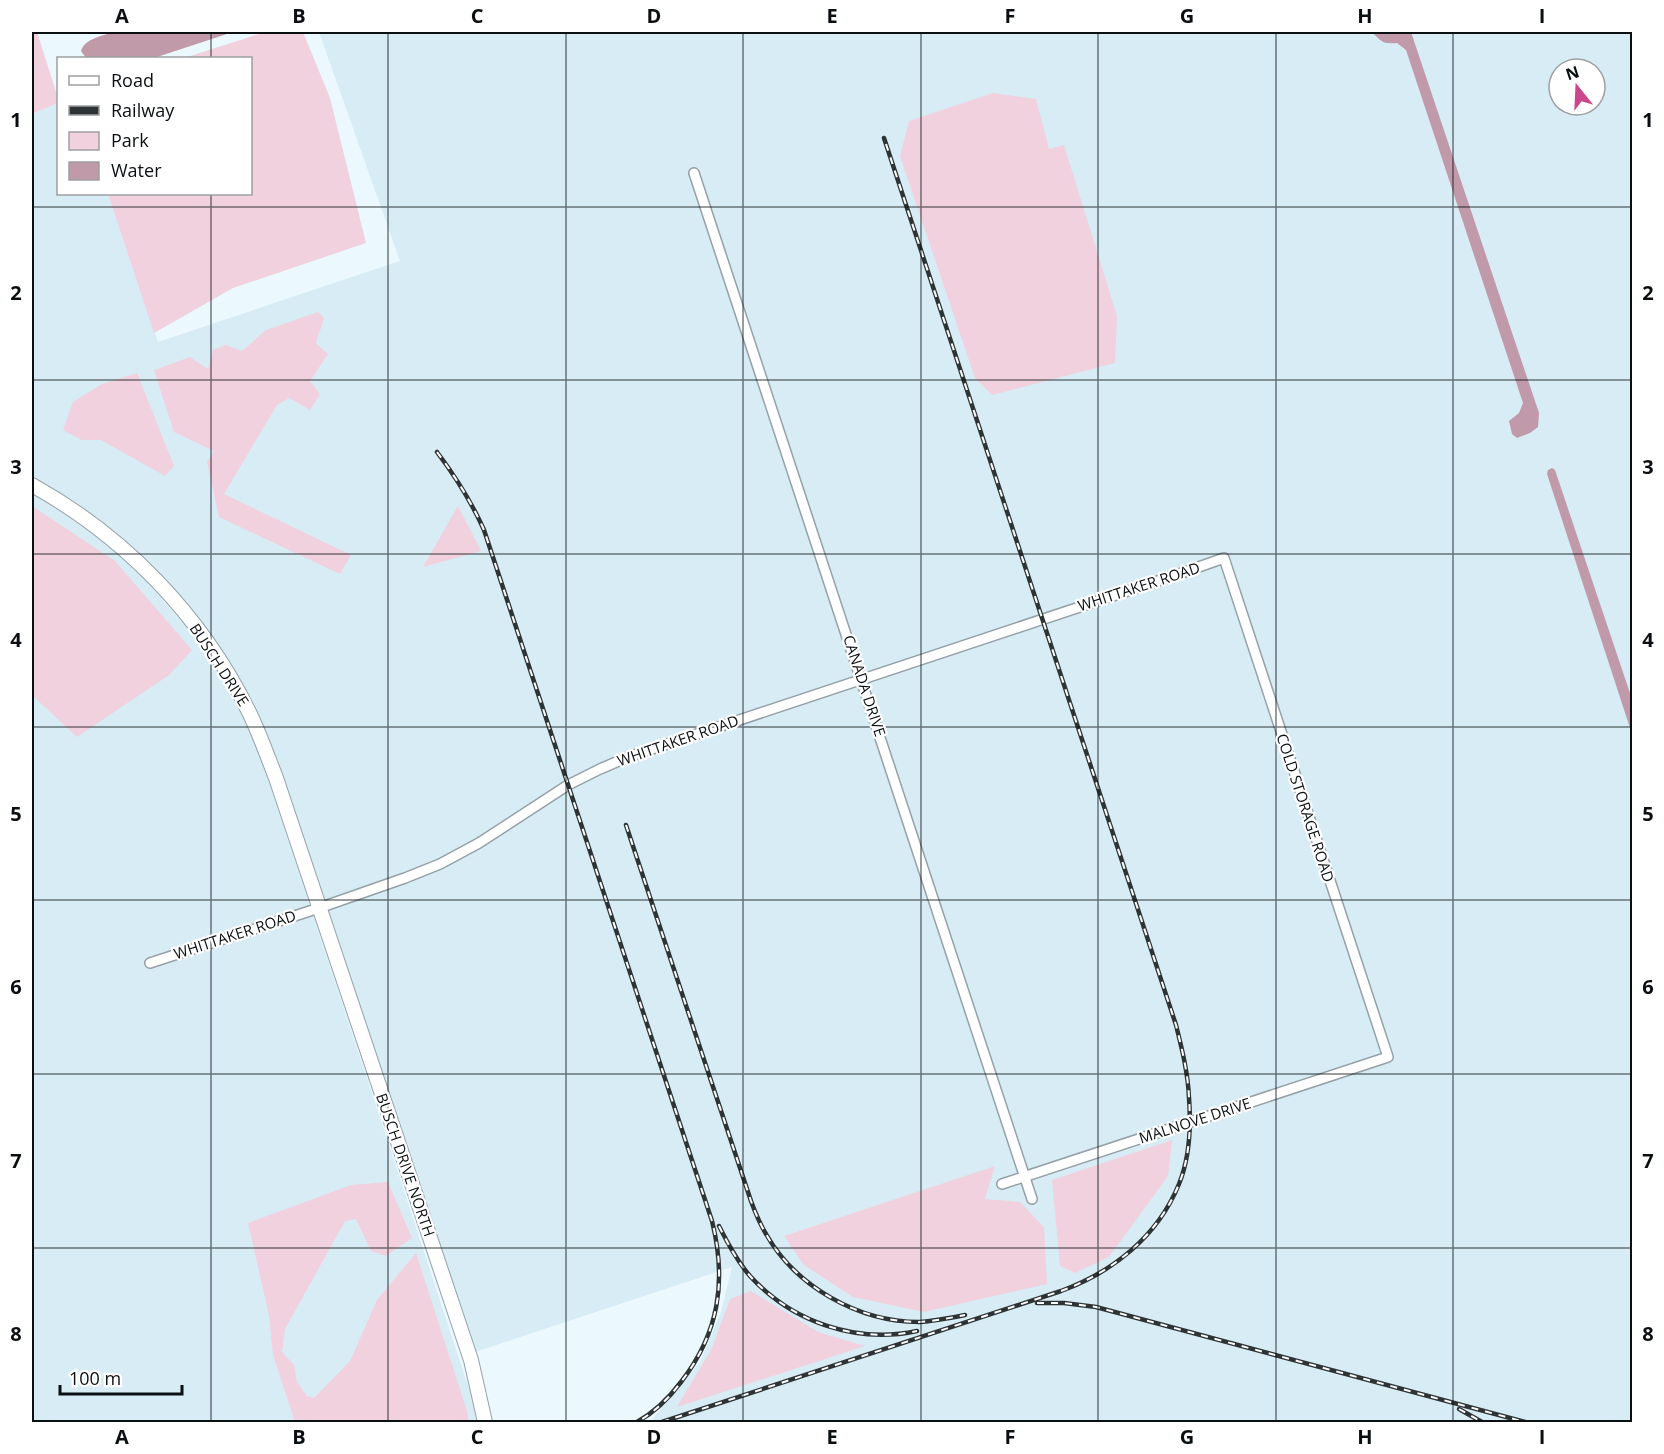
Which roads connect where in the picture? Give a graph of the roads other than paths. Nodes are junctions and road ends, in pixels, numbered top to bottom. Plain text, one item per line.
1 (694, 172) dead end
2 (32, 485) edge
3 (1224, 558) joint
4 (862, 679) junction
5 (319, 908) junction
6 (150, 963) dead end
7 (1388, 1058) joint
8 (1025, 1177) junction
9 (1002, 1184) dead end
10 (1032, 1199) dead end
11 (485, 1422) edge

1 - 4 street, CANADA DRIVE
2 - 5 street, BUSCH DRIVE
3 - 4 street, WHITTAKER ROAD
3 - 7 street, COLD STORAGE ROAD
4 - 5 street, WHITTAKER ROAD
4 - 8 street, CANADA DRIVE
5 - 6 street, WHITTAKER ROAD
5 - 11 street, BUSCH DRIVE NORTH
7 - 8 street, MALNOVE DRIVE
8 - 9 street, MALNOVE DRIVE
8 - 10 street, CANADA DRIVE

